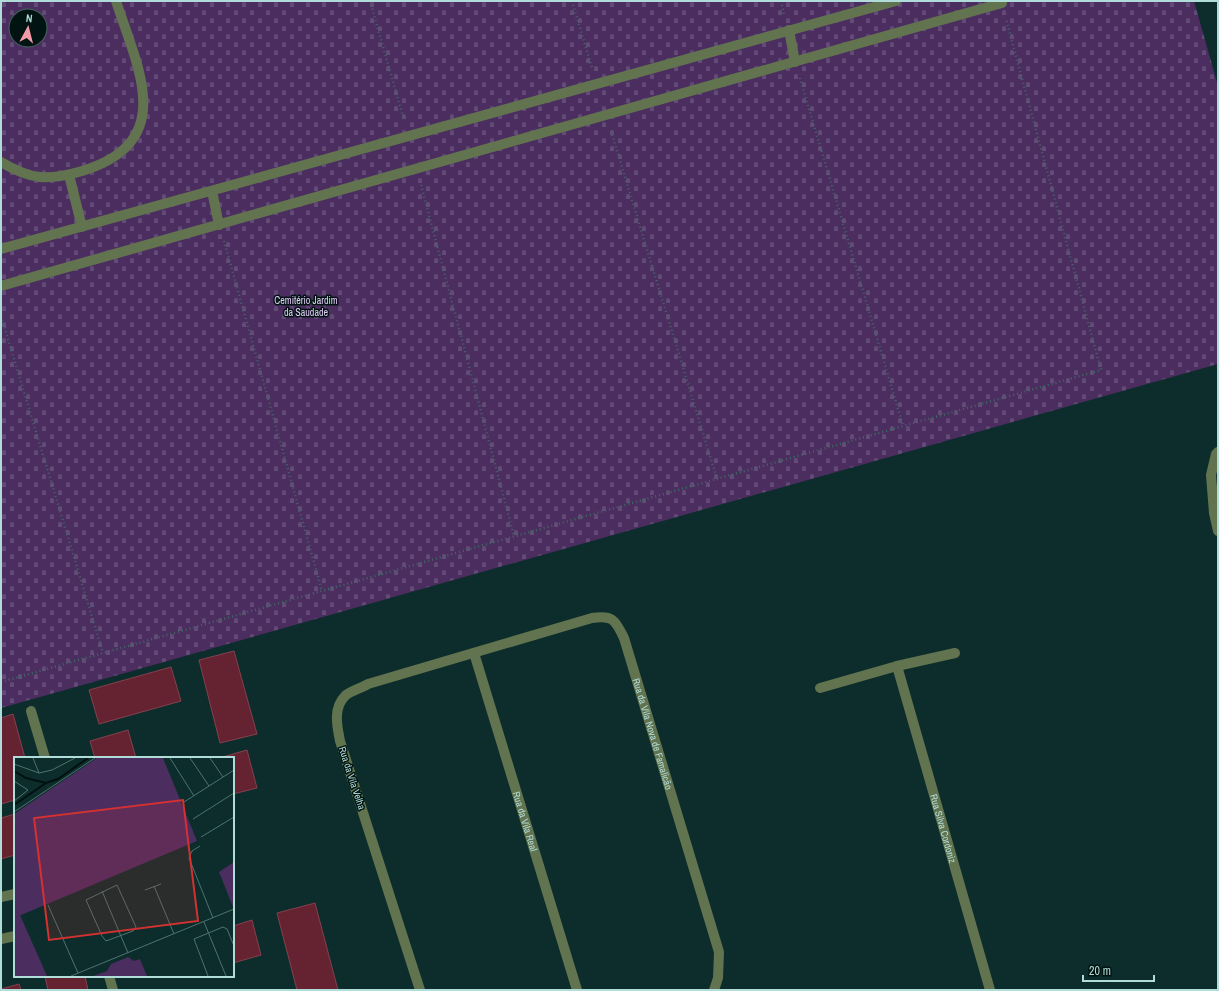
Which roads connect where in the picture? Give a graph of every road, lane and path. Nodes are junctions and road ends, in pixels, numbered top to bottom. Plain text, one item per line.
1 (116, 1) edge
2 (370, 1) edge
3 (572, 1) edge
4 (896, 1) edge
5 (1001, 2) edge
6 (789, 30) junction
7 (796, 62) junction
8 (597, 84) junction
9 (606, 115) junction
10 (409, 136) junction
11 (1, 162) edge
12 (416, 169) junction
13 (70, 175) junction
14 (212, 191) junction
15 (219, 225) junction
16 (82, 227) junction
17 (1, 249) edge
18 (1, 286) edge
19 (1, 316) edge
20 (903, 426) junction
21 (1218, 452) edge
22 (717, 479) junction
23 (1218, 531) edge
24 (514, 536) junction
25 (322, 591) junction
26 (102, 653) junction
27 (474, 653) junction
28 (955, 653) dead end
29 (897, 666) junction
30 (1, 682) edge
31 (820, 688) dead end
32 (31, 711) dead end
33 (45, 757) edge
34 (14, 894) edge
35 (1, 897) edge
36 (14, 936) edge
37 (1, 939) edge
38 (109, 977) edge
39 (113, 990) edge
40 (420, 990) edge
41 (577, 990) edge
42 (714, 990) edge
43 (990, 990) edge

1 - 13 street
2 - 10 path
3 - 8 path
4 - 6 street
5 - 7 street
5 - 20 path
6 - 7 street
6 - 8 street
7 - 9 street
7 - 20 path
8 - 10 street
9 - 12 street
9 - 22 path
10 - 14 street
11 - 13 street
12 - 15 street
12 - 24 path
13 - 16 street
14 - 15 street
14 - 16 street
15 - 18 street
15 - 25 path
16 - 17 street
19 - 26 path
20 - 22 path
21 - 23 street
22 - 24 path
24 - 25 path
25 - 26 path
26 - 30 path
27 - 40 street, Rua da Vila Velha
27 - 41 street, Rua da Vila Real
27 - 42 street, Rua da Vila Nova de Famalicão
28 - 29 street
29 - 31 street
29 - 43 street, Rua Silva Cordoniz
32 - 33 street
34 - 35 street
36 - 37 street
38 - 39 street

